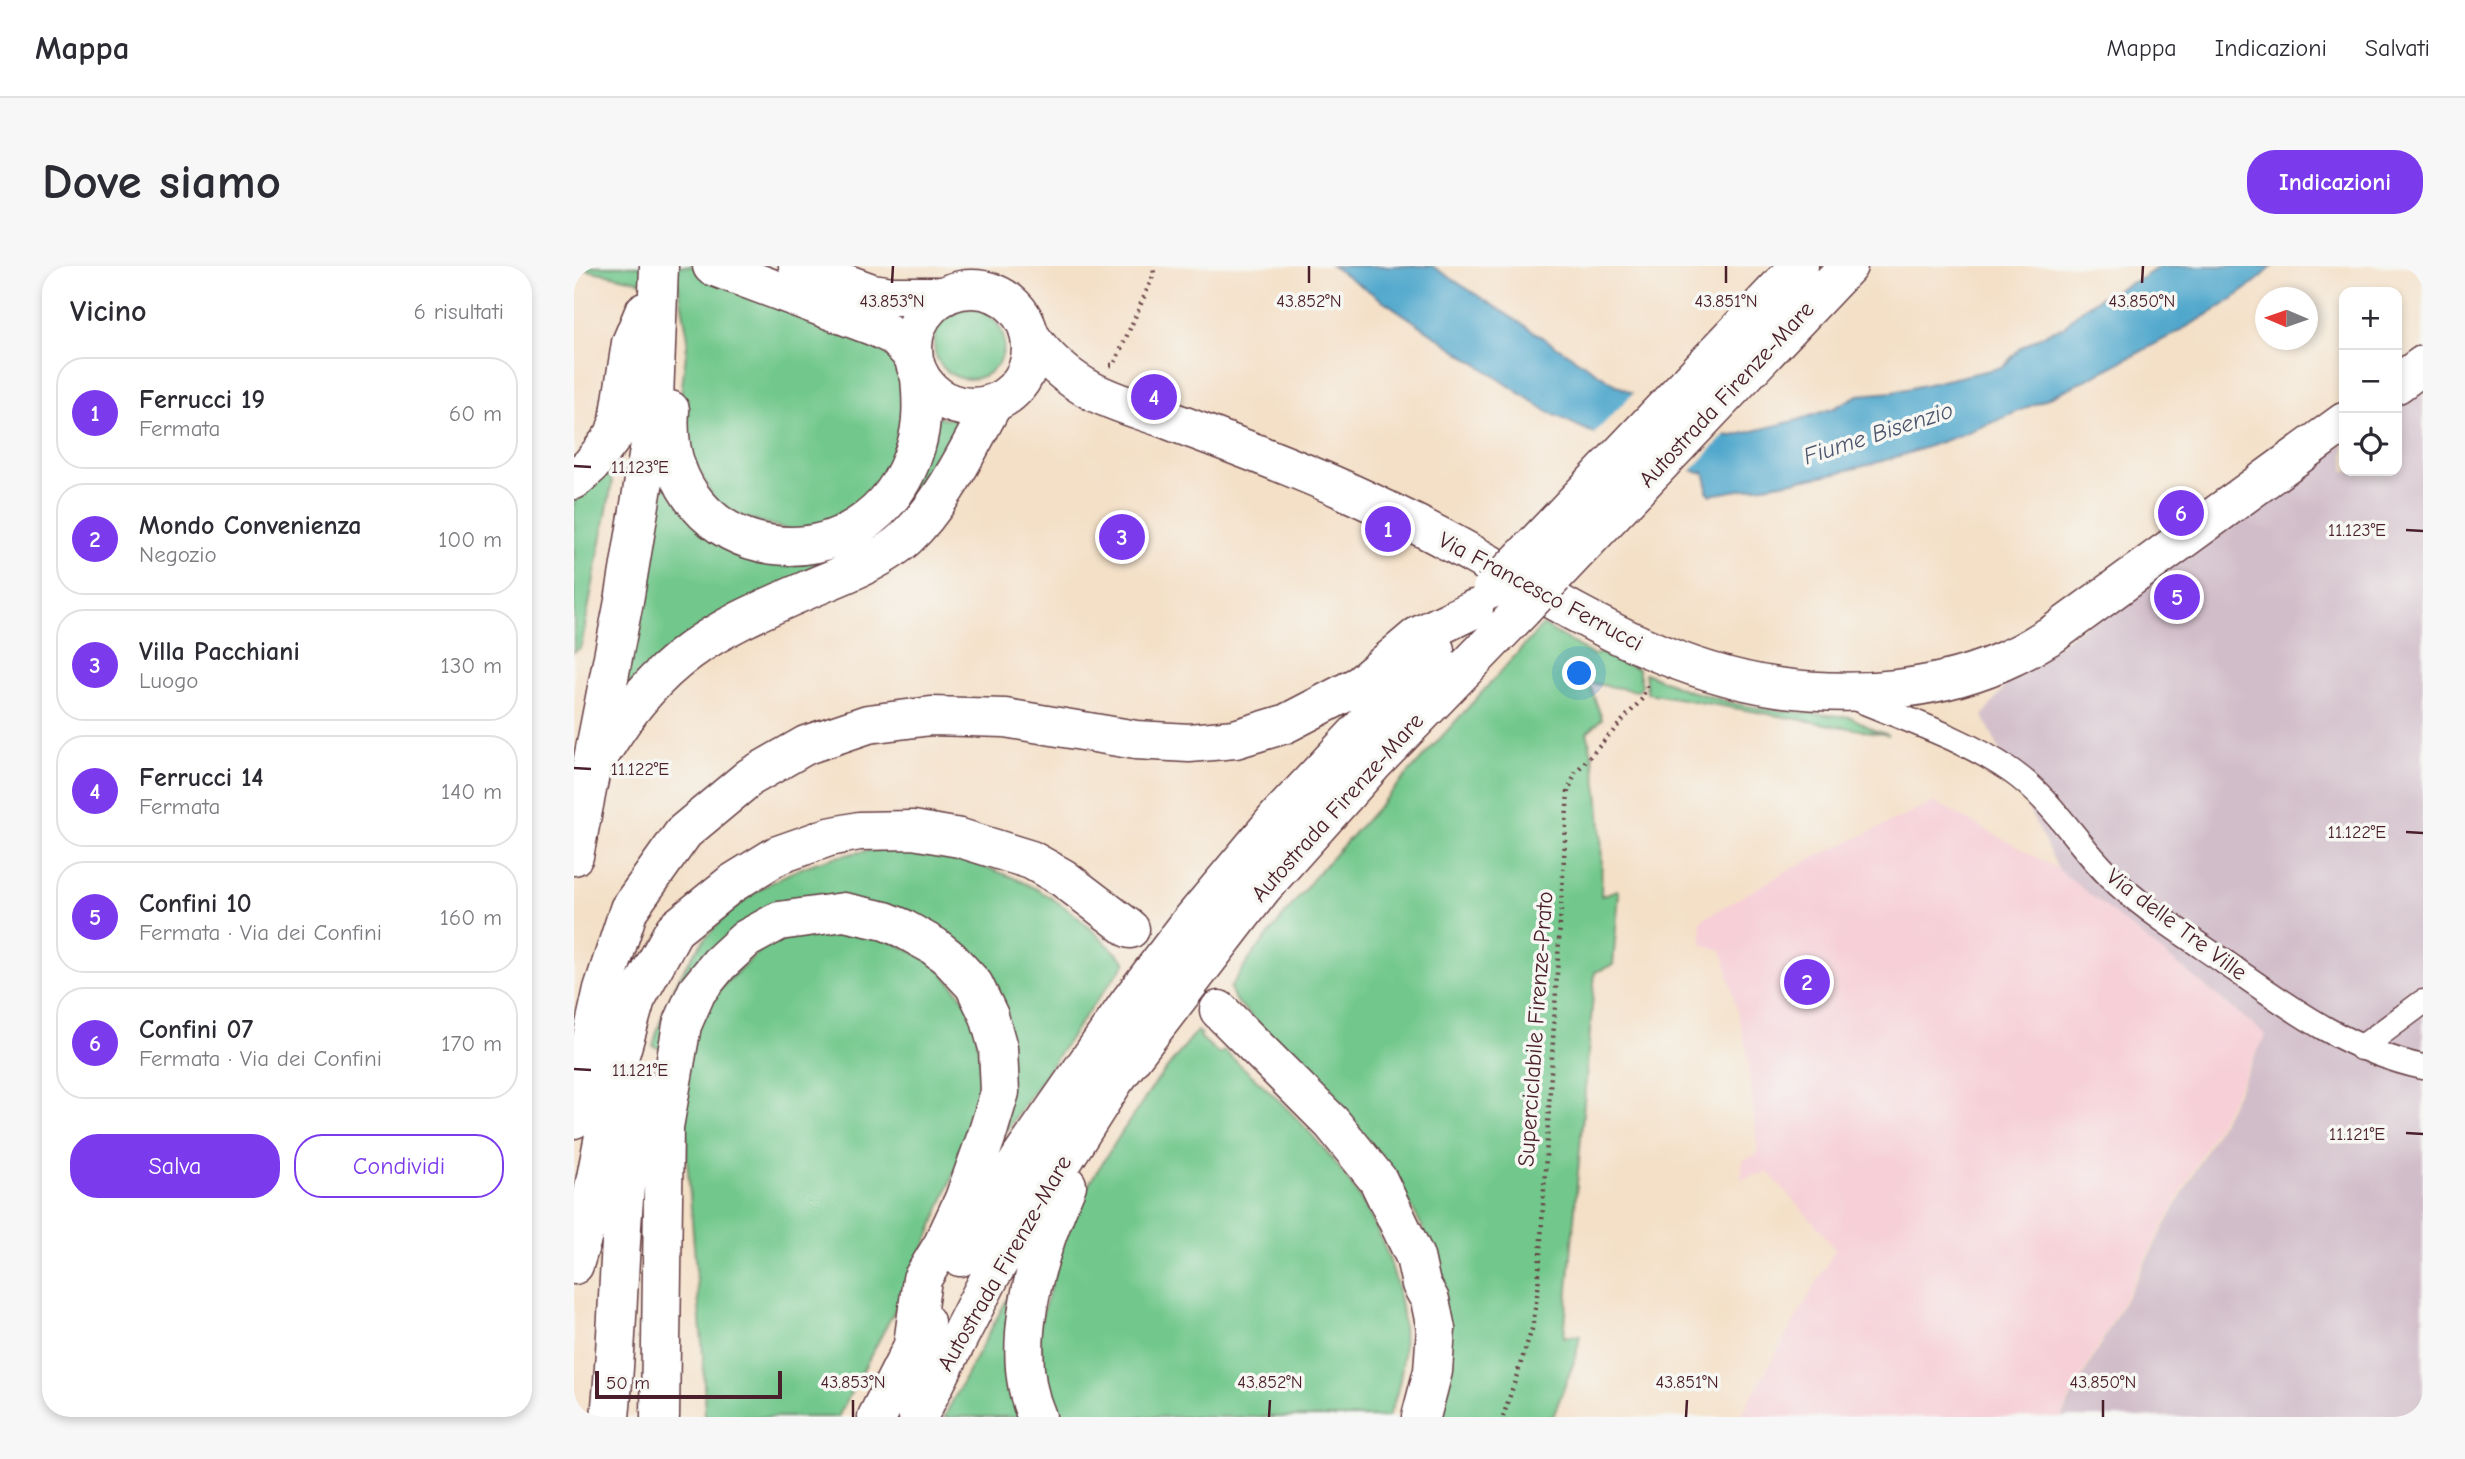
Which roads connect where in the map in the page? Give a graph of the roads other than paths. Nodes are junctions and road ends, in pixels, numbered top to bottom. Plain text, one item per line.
1 (712, 266) edge
2 (798, 266) edge
3 (1800, 266) edge
4 (1848, 266) edge
5 (658, 274) edge
6 (942, 296) junction
7 (1030, 336) junction
8 (2423, 365) edge
9 (917, 366) junction
10 (1100, 379) junction
11 (2402, 380) edge
12 (1003, 398) junction
13 (2339, 426) edge
14 (574, 480) edge
15 (1539, 566) junction
16 (1496, 603) junction
17 (1842, 692) junction
18 (574, 728) edge
19 (592, 768) junction
20 (574, 856) edge
21 (731, 884) junction
22 (1130, 929) dead end
23 (2423, 1002) edge
24 (1219, 1010) dead end
25 (2361, 1048) junction
26 (2423, 1067) edge
27 (1114, 1081) junction
28 (574, 1119) edge
29 (574, 1265) edge
30 (1421, 1284) junction
31 (913, 1344) junction
32 (610, 1417) edge
33 (660, 1417) edge
34 (877, 1417) edge
35 (918, 1417) edge
36 (1037, 1417) edge
37 (1401, 1417) edge
38 (1421, 1417) edge

1 - 9 main road, Via Francesco Ferrucci
2 - 6 main road, Via Francesco Ferrucci
3 - 15 main road, Autostrada Firenze-Mare
4 - 15 main road, Autostrada Firenze-Mare
5 - 9 main road
5 - 14 main road
5 - 18 main road
5 - 19 main road
6 - 7 main road, Via Francesco Ferrucci
6 - 9 main road
7 - 10 main road, Via Francesco Ferrucci
7 - 12 main road
8 - 11 main road
9 - 12 main road, Via Francesco Ferrucci
10 - 12 main road, Via Francesco Ferrucci
10 - 17 main road, Via Francesco Ferrucci
12 - 19 main road
13 - 17 main road, Via Francesco Ferrucci
15 - 16 main road, Autostrada Firenze-Mare, bridge
16 - 27 main road, Autostrada Firenze-Mare
16 - 28 main road
16 - 31 main road, Autostrada Firenze-Mare
17 - 25 street, Via delle Tre Ville
19 - 20 main road
21 - 22 main road
21 - 29 main road
21 - 32 main road
23 - 25 street
24 - 30 main road
25 - 26 street, Via delle Tre Ville
27 - 35 main road, Autostrada Firenze-Mare
27 - 36 main road
30 - 37 main road
30 - 38 main road
31 - 33 main road
31 - 34 main road, Autostrada Firenze-Mare

